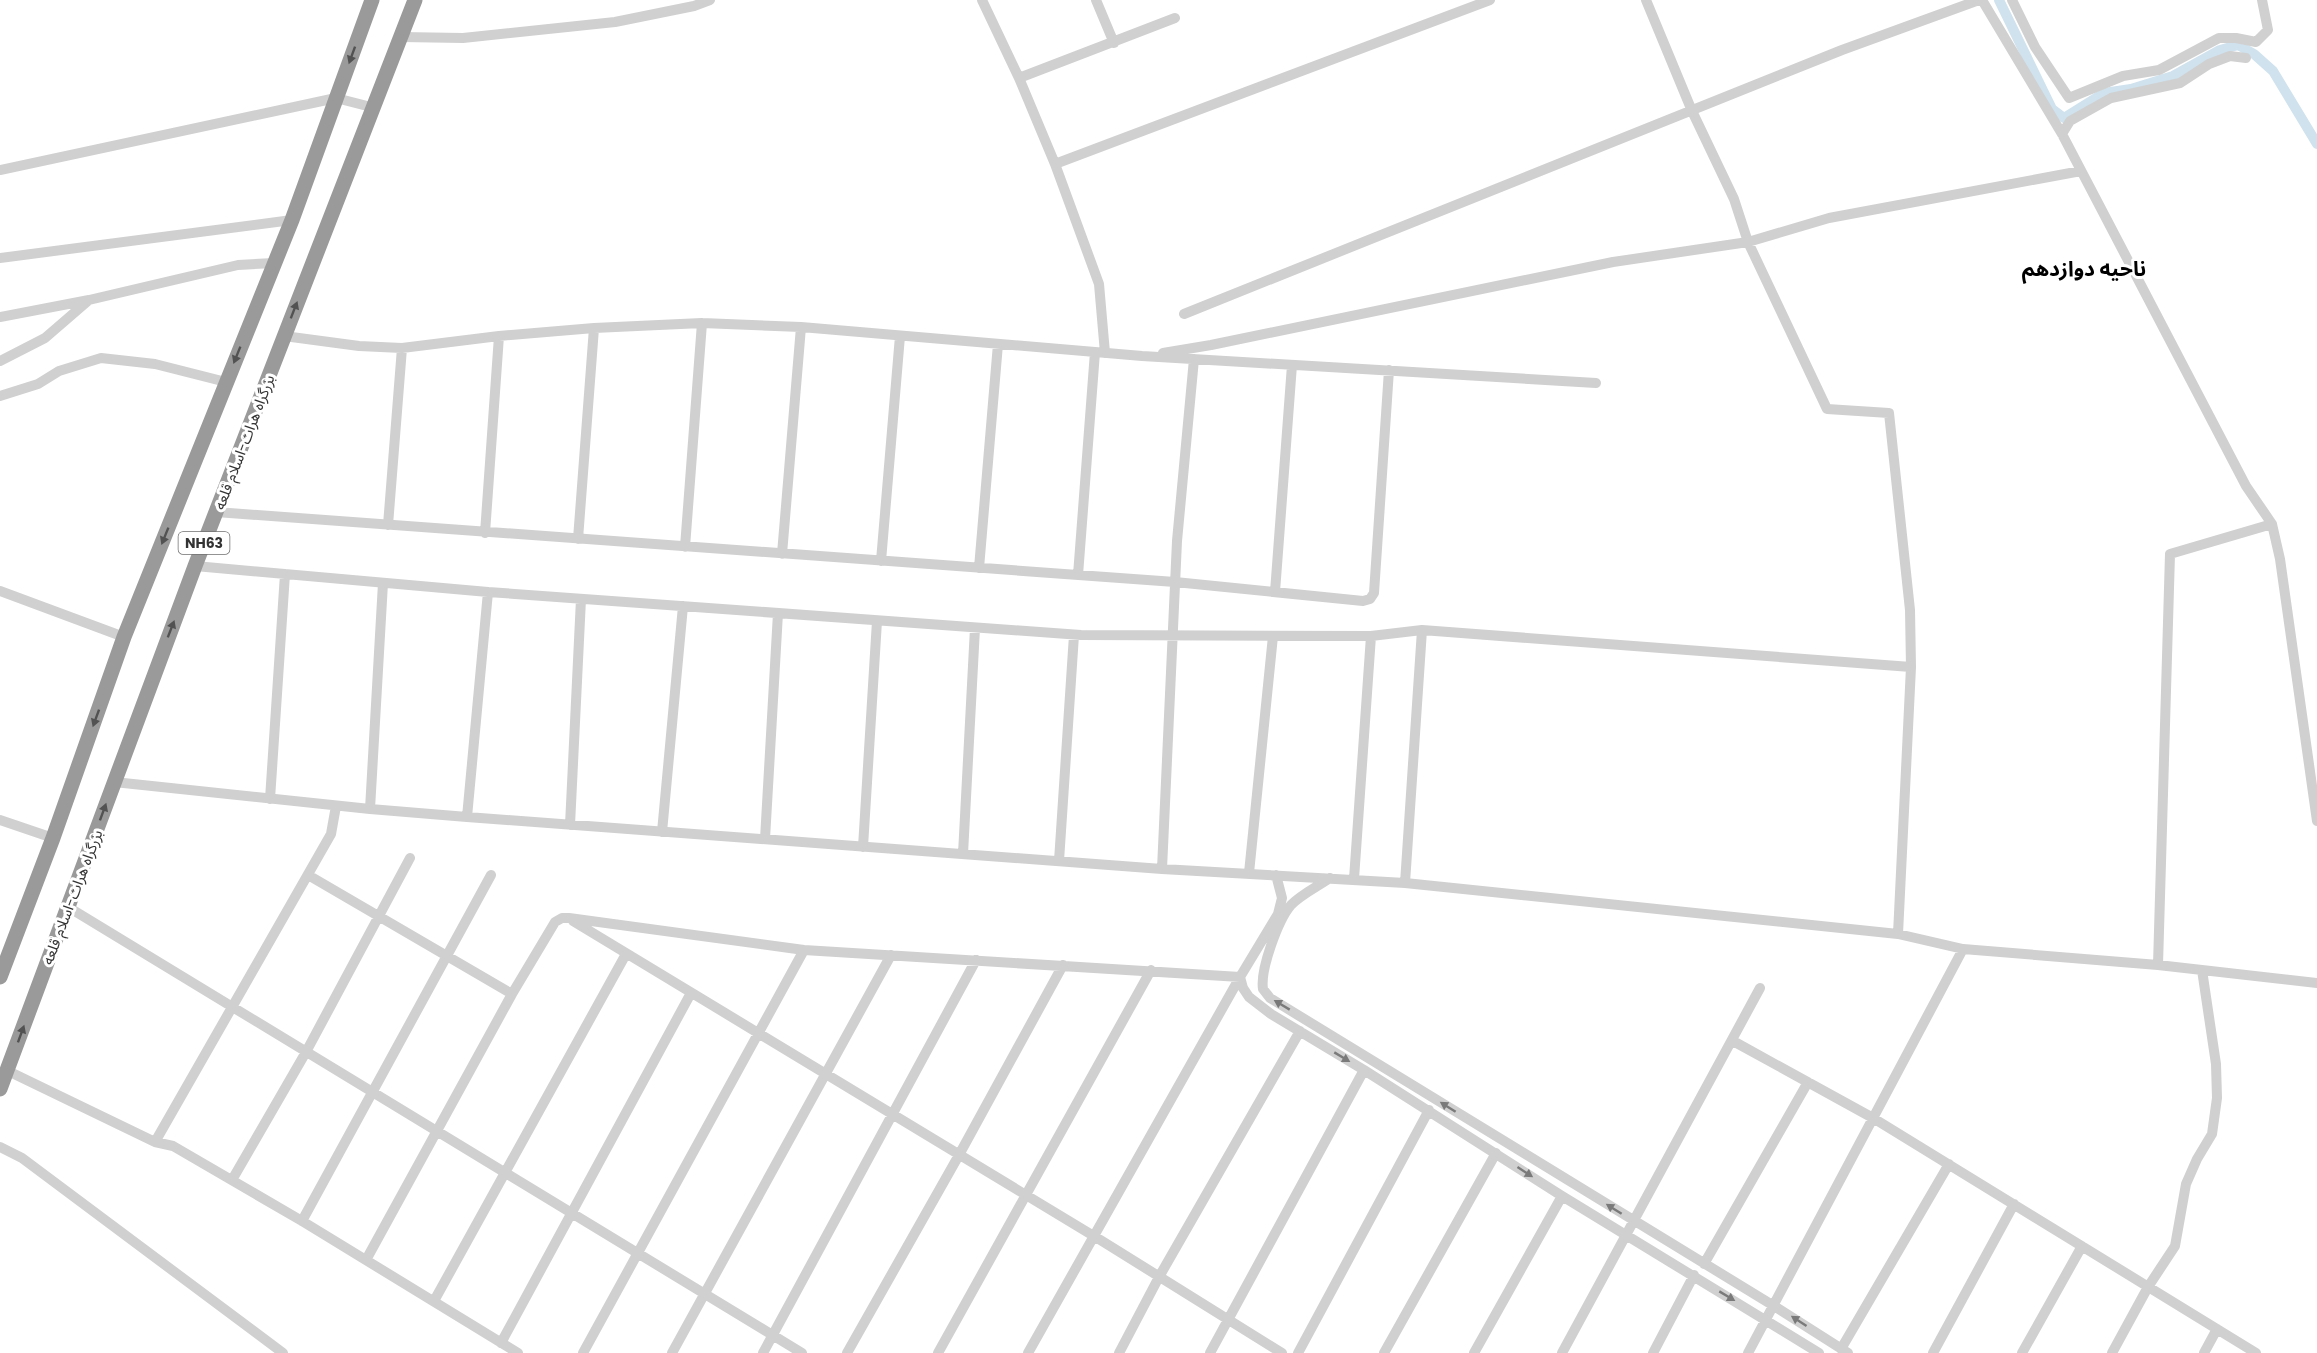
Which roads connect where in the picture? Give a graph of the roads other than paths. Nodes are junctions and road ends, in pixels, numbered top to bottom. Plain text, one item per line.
1 (372, 0) edge
2 (415, 0) edge
3 (710, 0) edge
4 (982, 0) edge
5 (1096, 0) edge
6 (1490, 0) edge
7 (1646, 0) edge
8 (1980, 0) edge
9 (2012, 0) edge
10 (2262, 0) edge
11 (1175, 18) dead end
12 (401, 37) junction
13 (1114, 43) junction
14 (2246, 58) dead end
15 (1019, 78) junction
16 (336, 98) junction
17 (375, 108) junction
18 (1692, 111) junction
19 (2062, 134) junction
20 (1055, 164) junction
21 (0, 170) edge
22 (2081, 171) junction
23 (292, 220) junction
24 (1748, 242) junction
25 (0, 258) edge
26 (274, 263) junction
27 (89, 300) junction
28 (1184, 314) dead end
29 (0, 316) edge
30 (702, 323) junction
31 (801, 327) junction
32 (594, 328) junction
33 (284, 336) junction
34 (499, 336) junction
35 (900, 336) junction
36 (998, 344) junction
37 (402, 348) junction
38 (1100, 353) junction
39 (1142, 357) junction
40 (1194, 359) junction
41 (0, 360) edge
42 (1292, 365) junction
43 (1389, 370) junction
44 (226, 382) junction
45 (1596, 383) dead end
46 (0, 396) edge
47 (216, 512) junction
48 (2272, 524) junction
49 (388, 525) junction
50 (485, 533) junction
51 (578, 539) junction
52 (685, 547) junction
53 (782, 554) junction
54 (881, 561) junction
55 (195, 566) junction
56 (980, 568) junction
57 (285, 574) junction
58 (1078, 575) junction
59 (1175, 582) junction
60 (383, 583) junction
61 (0, 591) edge
62 (488, 592) junction
63 (1275, 592) junction
64 (581, 599) junction
65 (683, 606) junction
66 (778, 613) junction
67 (877, 621) junction
68 (975, 628) junction
69 (1422, 630) junction
70 (1074, 635) junction
71 (1172, 635) junction
72 (1273, 636) junction
73 (1371, 636) junction
74 (124, 637) junction
75 (1911, 667) junction
76 (114, 782) junction
77 (270, 799) junction
78 (336, 806) junction
79 (370, 809) junction
80 (467, 817) junction
81 (0, 820) edge
82 (2317, 821) edge
83 (570, 825) junction
84 (662, 832) junction
85 (53, 838) junction
86 (765, 839) junction
87 (863, 847) junction
88 (963, 854) junction
89 (410, 858) dead end
90 (1059, 861) junction
91 (1162, 869) junction
92 (1249, 873) junction
93 (308, 875) junction
94 (491, 875) dead end
95 (1276, 875) junction
96 (1330, 878) junction
97 (1354, 879) junction
98 (1405, 883) junction
99 (68, 906) junction
100 (379, 916) junction
101 (569, 918) junction
102 (1898, 934) junction
103 (1963, 949) junction
104 (804, 950) junction
105 (626, 954) junction
106 (891, 955) junction
107 (447, 956) junction
108 (976, 960) junction
109 (1063, 965) junction
110 (2158, 965) junction
111 (1151, 970) junction
112 (2202, 970) junction
113 (0, 977) edge
114 (1240, 977) junction
115 (2317, 983) edge
116 (1760, 988) dead end
117 (691, 993) junction
118 (512, 994) junction
119 (233, 1008) junction
120 (1300, 1031) junction
121 (758, 1034) junction
122 (1733, 1041) junction
123 (306, 1052) junction
124 (1364, 1070) junction
125 (8, 1071) junction
126 (826, 1075) junction
127 (1808, 1082) junction
128 (0, 1089) edge
129 (372, 1092) junction
130 (1429, 1110) junction
131 (893, 1115) junction
132 (1873, 1118) junction
133 (437, 1133) junction
134 (155, 1142) junction
135 (0, 1147) edge
136 (1496, 1153) junction
137 (959, 1155) junction
138 (1949, 1164) junction
139 (506, 1174) junction
140 (232, 1180) junction
141 (1026, 1195) junction
142 (1562, 1196) junction
143 (2014, 1204) junction
144 (572, 1214) junction
145 (302, 1221) junction
146 (1634, 1222) junction
147 (1092, 1235) junction
148 (1626, 1235) junction
149 (2082, 1246) junction
150 (637, 1253) junction
151 (366, 1260) junction
152 (1704, 1264) junction
153 (1694, 1275) junction
154 (1159, 1277) junction
155 (2148, 1287) junction
156 (705, 1294) junction
157 (434, 1301) junction
158 (1774, 1306) junction
159 (1229, 1320) junction
160 (1766, 1320) junction
161 (2217, 1329) junction
162 (774, 1336) junction
163 (501, 1342) junction
164 (1844, 1351) edge
165 (283, 1353) edge
166 (518, 1353) edge
167 (583, 1353) edge
168 (672, 1353) edge
169 (764, 1353) edge
170 (802, 1353) edge
171 (847, 1353) edge
172 (938, 1353) edge
173 (1028, 1353) edge
174 (1119, 1353) edge
175 (1210, 1353) edge
176 (1282, 1353) edge
177 (1298, 1353) edge
178 (1384, 1353) edge
179 (1474, 1353) edge
180 (1562, 1353) edge
181 (1653, 1353) edge
182 (1748, 1353) edge
183 (1819, 1353) edge
184 (1933, 1353) edge
185 (2022, 1353) edge
186 (2112, 1353) edge
187 (2204, 1353) edge
188 (2256, 1353) edge

1 -> 16 highway, NH63
2 - 12 highway, بزرگراه هرات-اسلام قلعه / NH63
3 - 12 street
4 - 15 street
5 - 13 street
6 - 20 street
7 - 18 street
8 - 18 street
8 - 19 street
9 - 10 street
11 - 13 street
12 - 17 highway, بزرگراه هرات-اسلام قلعه / NH63
13 - 15 street
14 - 19 street
15 - 20 street
16 - 17 street
16 - 21 street
16 - 23 highway, NH63
33 -> 17 highway, بزرگراه هرات-اسلام قلعه / NH63
18 - 24 street
18 - 28 street
19 - 22 street
20 - 38 street
22 - 24 street
22 - 48 street
23 - 25 street
23 - 26 highway, NH63
24 - 39 street
24 - 75 street
26 - 27 street
26 -> 44 highway, NH63
27 - 29 street
27 - 41 street
30 - 31 street
30 - 32 street
30 - 52 street
31 - 35 street
31 - 53 street
32 - 34 street
32 - 51 street
33 - 37 street
33 - 47 highway, بزرگراه هرات-اسلام قلعه / NH63
34 - 37 street
34 - 50 street
35 - 36 street
35 - 54 street
36 - 38 street
36 - 56 street
37 - 49 street
38 - 39 street
38 - 58 street
39 - 40 street
40 - 42 street
40 - 59 street
42 - 43 street
42 - 63 street
43 - 45 street
43 - 63 street
44 - 46 street
44 -> 74 highway, NH63
47 - 49 street
47 - 55 highway, بزرگراه هرات-اسلام قلعه / NH63
48 - 82 street
48 - 110 street
49 - 50 street
50 - 51 street
51 - 52 street
52 - 53 street
53 - 54 street
54 - 56 street
55 - 57 street
76 -> 55 highway, بزرگراه هرات-اسلام قلعه / NH63
56 - 58 street
57 - 60 street
57 - 77 street
58 - 59 street
59 - 63 street
59 - 71 street
60 - 62 street
60 - 79 street
61 - 74 street
62 - 64 street
62 - 80 street
64 - 65 street
64 - 83 street
65 - 66 street
65 - 84 street
66 - 67 street
66 - 86 street
67 - 68 street
67 - 87 street
68 - 70 street
68 - 88 street
69 - 73 street
69 - 75 street
69 - 98 street
70 - 71 street
70 - 90 street
71 - 72 street
71 - 91 street
72 - 73 street
72 - 92 street
73 - 97 street
74 -> 85 highway, NH63
75 - 102 street
76 - 77 street
99 -> 76 highway, بزرگراه هرات-اسلام قلعه / NH63
77 - 78 street
78 - 79 street
78 - 93 street
79 - 80 street
80 - 83 street
81 - 85 street
83 - 84 street
84 - 86 street
85 - 113 highway, NH63
86 - 87 street
87 - 88 street
88 - 90 street
89 - 100 street
90 - 91 street
91 - 92 street
92 - 95 street
93 - 100 street
93 - 119 street
94 - 107 street
95 - 96 street
95 - 114 street
96 - 97 street
146 -> 96 street
97 - 98 street
98 - 102 street
99 - 119 street
125 -> 99 highway, بزرگراه هرات-اسلام قلعه / NH63
100 - 107 street
100 - 123 street
101 - 104 street
101 - 105 street
101 - 118 street
102 - 103 street
103 - 110 street
103 - 132 street
104 - 106 street
104 - 121 street
105 - 117 street
105 - 139 street
106 - 108 street
106 - 126 street
107 - 118 street
107 - 129 street
108 - 109 street
108 - 131 street
109 - 111 street
109 - 137 street
110 - 112 street
111 - 114 street
111 - 141 street
112 - 115 street
112 - 155 street
114 - 120 street
114 - 147 street
116 - 122 street
117 - 121 street
117 - 144 street
118 - 133 street
119 - 123 street
119 - 134 street
120 -> 124 street
120 - 154 street
121 - 126 street
121 - 150 street
122 - 127 street
122 - 146 street
123 - 129 street
123 - 140 street
124 - 130 street
124 - 159 street
125 - 128 highway, بزرگراه هرات-اسلام قلعه / NH63
125 - 134 street
126 - 131 street
126 - 156 street
127 - 132 street
127 - 152 street
129 - 133 street
129 - 145 street
130 - 136 street
130 - 177 street
131 - 137 street
131 - 162 street
132 - 138 street
132 - 158 street
133 - 139 street
133 - 151 street
134 - 140 street
135 - 165 street
136 -> 142 street
136 - 178 street
137 - 141 street
137 - 171 street
138 - 143 street
138 - 164 street
139 - 144 street
139 - 157 street
140 - 145 street
141 - 147 street
141 - 172 street
142 - 148 street
142 - 179 street
143 - 149 street
143 - 184 street
144 - 150 street
144 - 163 street
145 - 151 street
146 - 148 street
146 - 152 street
147 - 154 street
147 - 173 street
148 - 153 street
148 - 180 street
149 - 155 street
149 - 185 street
150 - 156 street
150 - 167 street
151 - 157 street
152 - 158 street
153 -> 160 street
153 - 181 street
154 - 159 street
154 - 174 street
155 - 161 street
155 - 186 street
156 - 162 street
156 - 168 street
157 - 163 street
158 - 160 street
164 -> 158 street
159 - 175 street
159 - 176 street
160 - 182 street
160 - 183 street
161 - 187 street
161 - 188 street
162 - 169 street
162 - 170 street
163 - 166 street

